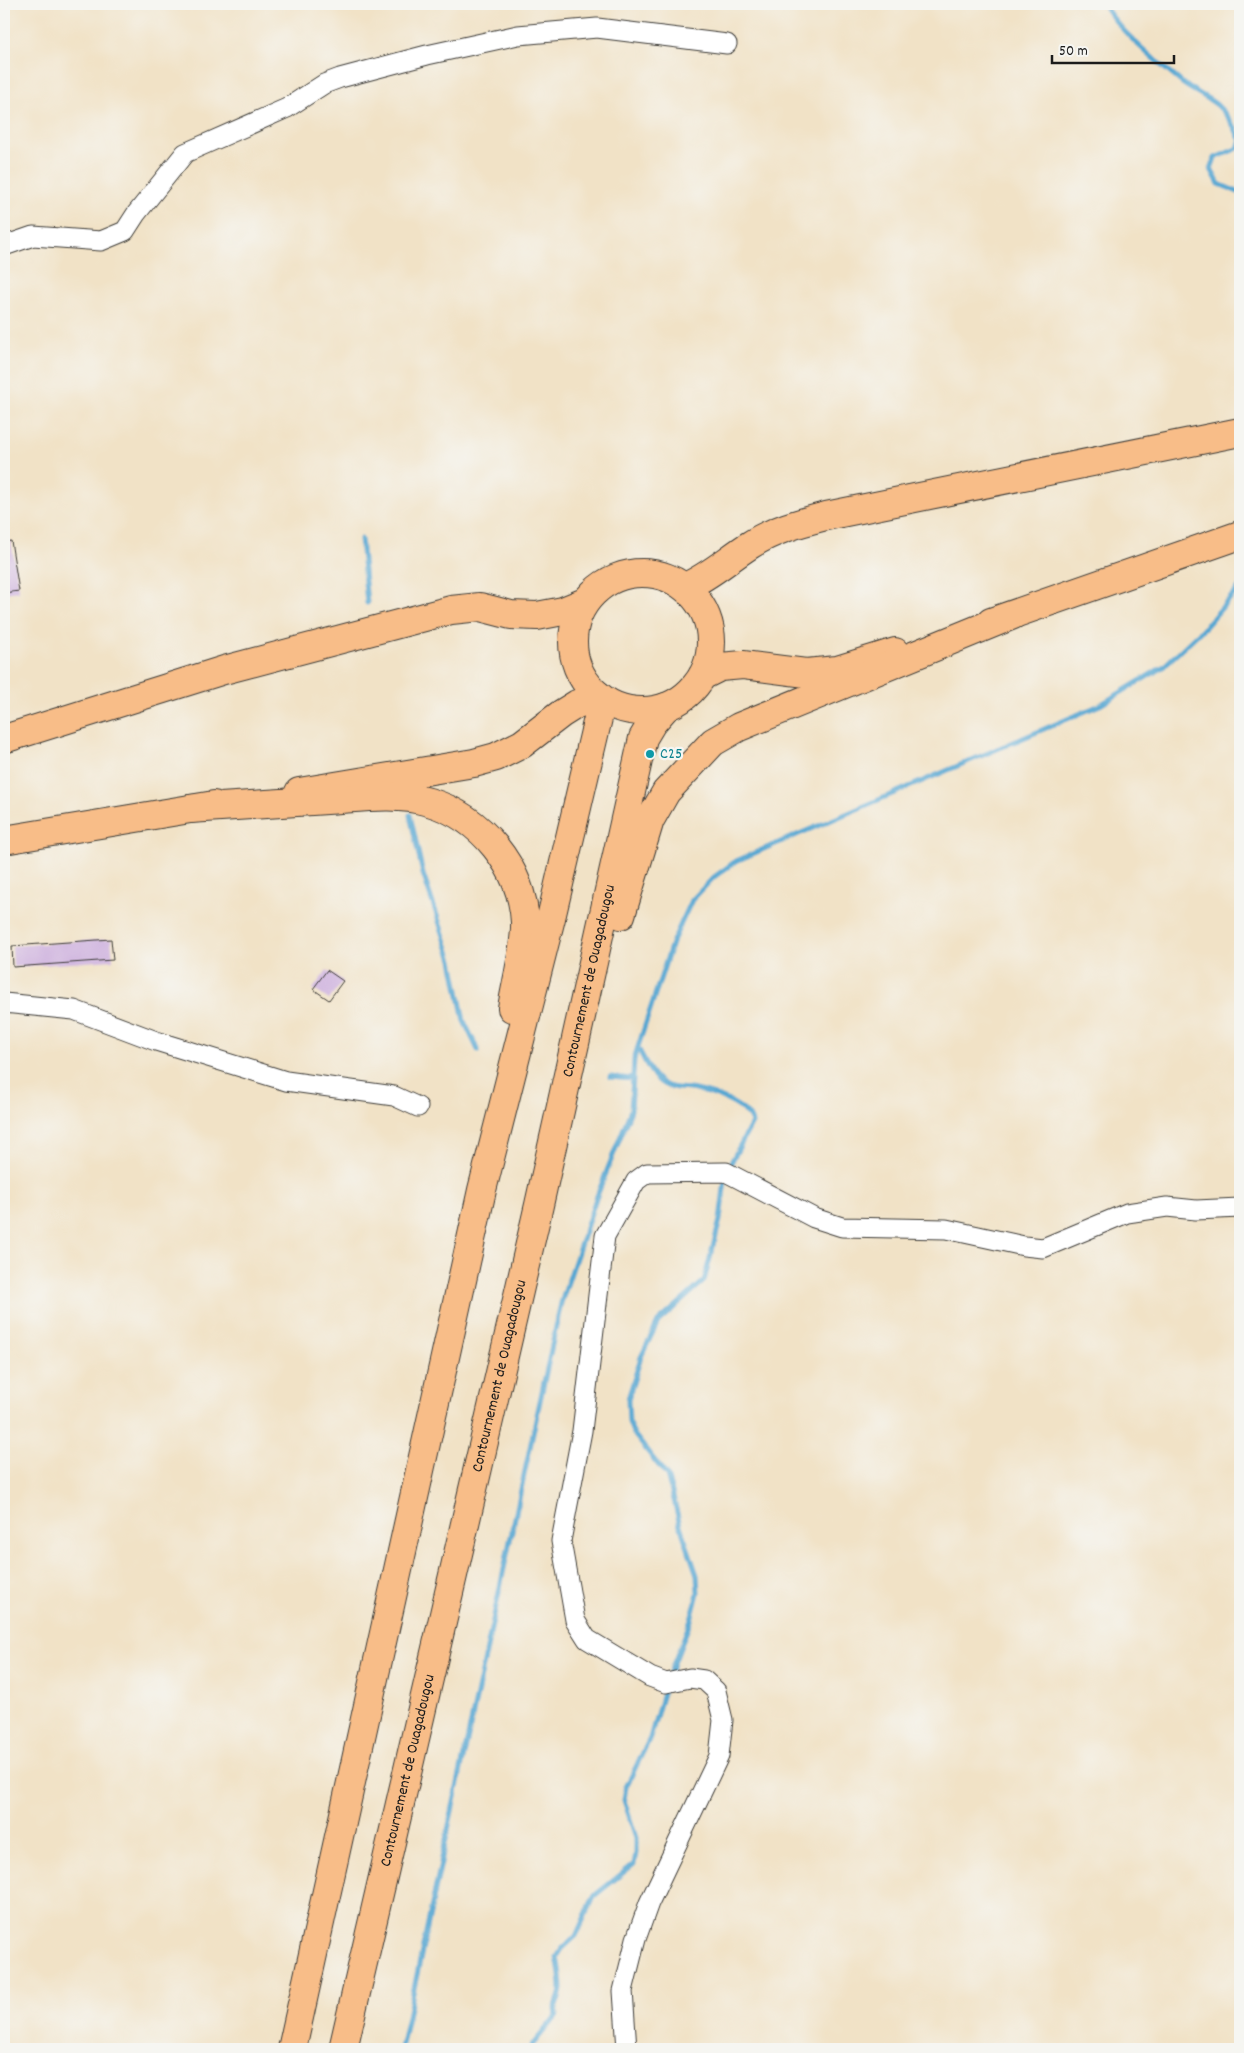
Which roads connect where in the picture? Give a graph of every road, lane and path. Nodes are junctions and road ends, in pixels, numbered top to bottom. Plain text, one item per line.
1 (727, 44) dead end
2 (4, 246) edge
3 (1240, 432) edge
4 (1240, 535) edge
5 (685, 587) junction
6 (585, 602) junction
7 (1014, 615) junction
8 (702, 676) junction
9 (599, 696) junction
10 (666, 707) junction
11 (4, 739) edge
12 (190, 810) junction
13 (4, 840) edge
14 (4, 1003) edge
15 (418, 1107) dead end
16 (482, 1190) junction
17 (539, 1205) junction
18 (1240, 1208) edge
19 (292, 2049) edge
20 (343, 2049) edge
21 (627, 2049) edge

1 - 2 street
3 - 5 main road
4 - 7 main road
5 - 6 main road, Contournement de Ouagadougou
5 - 8 main road, Contournement de Ouagadougou
6 - 9 main road, Contournement de Ouagadougou
6 - 11 main road
7 - 8 main road
7 - 17 main road
8 - 10 main road, Contournement de Ouagadougou
9 - 10 main road, Contournement de Ouagadougou
9 - 12 main road
9 - 16 main road
10 - 17 main road, Contournement de Ouagadougou
12 - 13 main road
12 - 16 main road
14 - 15 street
16 - 19 main road
17 - 20 main road, Contournement de Ouagadougou
18 - 21 street

